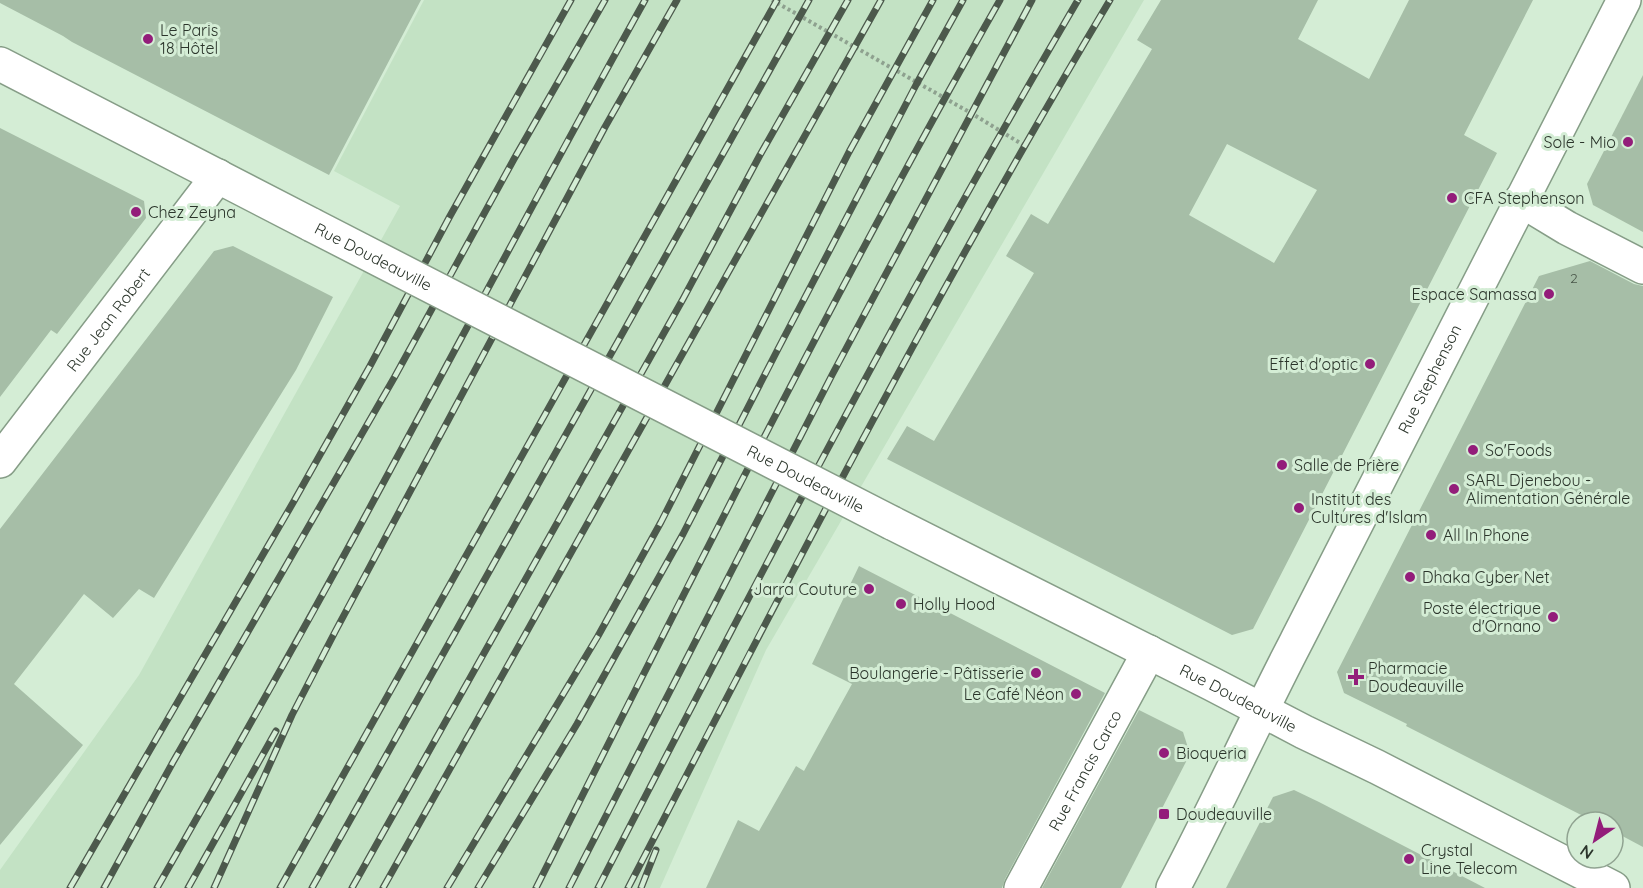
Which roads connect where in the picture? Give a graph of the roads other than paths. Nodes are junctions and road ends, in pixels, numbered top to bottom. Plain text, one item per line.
1 (1624, 0) edge
2 (0, 64) edge
3 (218, 176) junction
4 (1521, 200) junction
5 (1643, 267) edge
6 (0, 461) edge
7 (1149, 652) junction
8 (1261, 710) junction
9 (1021, 888) edge
10 (1173, 888) edge
11 (1613, 888) edge

1 - 4 street, Rue Stephenson
2 - 3 street, Rue Doudeauville
3 - 6 street, Rue Jean Robert
3 - 7 street, Rue Doudeauville, bridge
4 - 5 street
4 - 8 street, Rue Stephenson
7 - 8 street, Rue Doudeauville
7 - 9 street, Rue Francis Carco
8 - 10 street, Rue Stephenson
8 - 11 street, Rue Doudeauville

